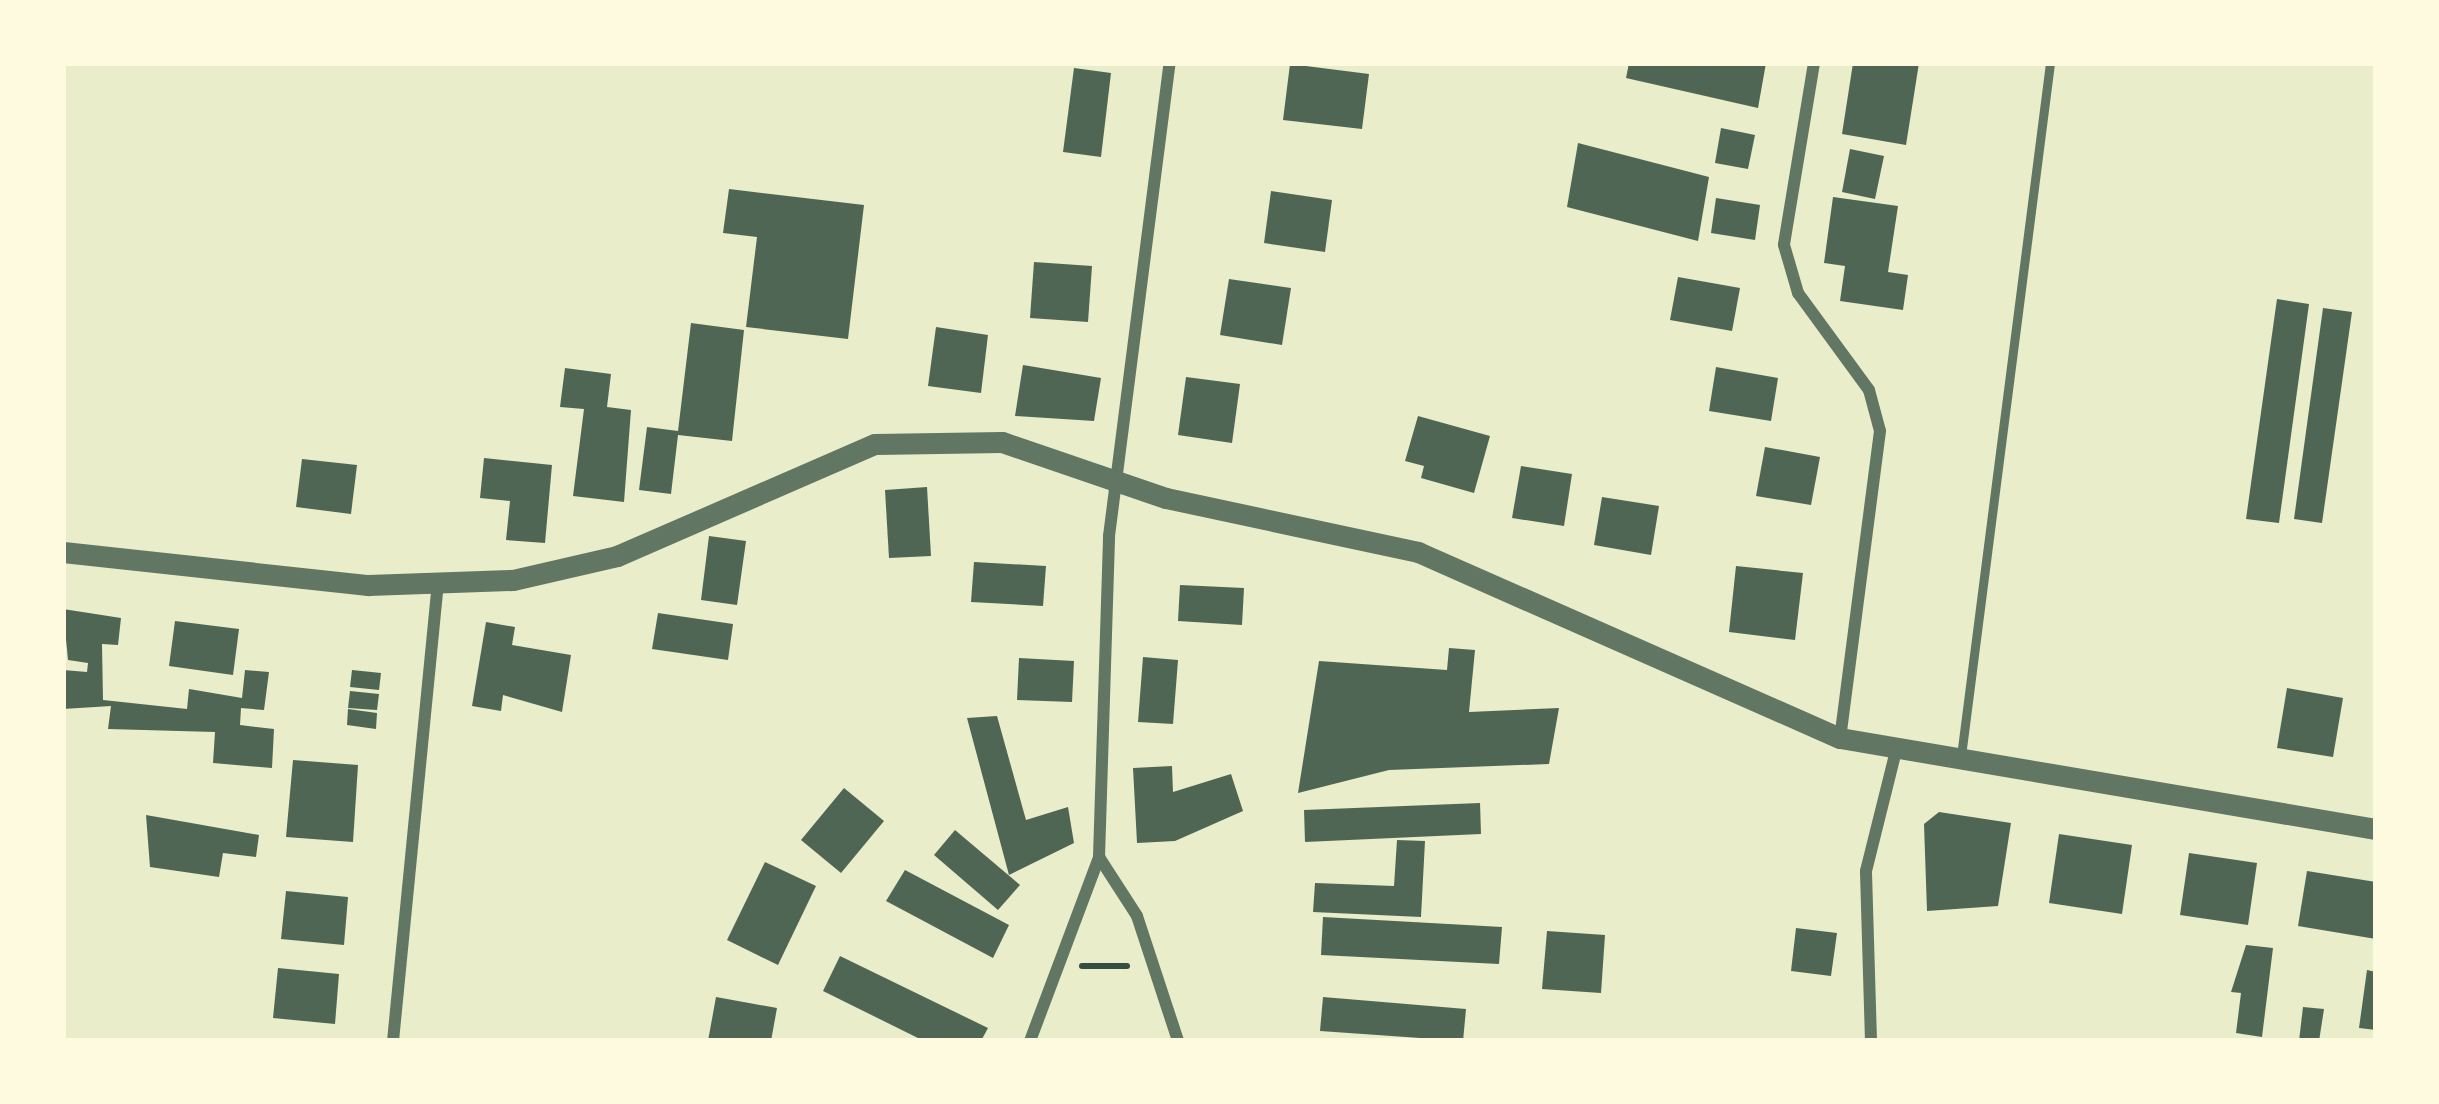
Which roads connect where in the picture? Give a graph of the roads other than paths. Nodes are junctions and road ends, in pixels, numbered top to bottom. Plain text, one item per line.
1 (1170, 63) edge
2 (1814, 63) edge
3 (2050, 63) edge
4 (1114, 480) junction
5 (63, 552) edge
6 (438, 586) junction
7 (1840, 738) junction
8 (1896, 751) junction
9 (1960, 762) junction
10 (2376, 829) edge
11 (1099, 857) junction
12 (393, 1041) edge
13 (1030, 1041) edge
14 (1178, 1041) edge
15 (1871, 1041) edge

1 - 4 street
2 - 7 street
3 - 9 lane
4 - 6 street
4 - 7 street
4 - 11 street
5 - 6 street
6 - 12 street
7 - 8 street
8 - 9 street
8 - 15 street
9 - 10 street
11 - 13 street
11 - 14 street

